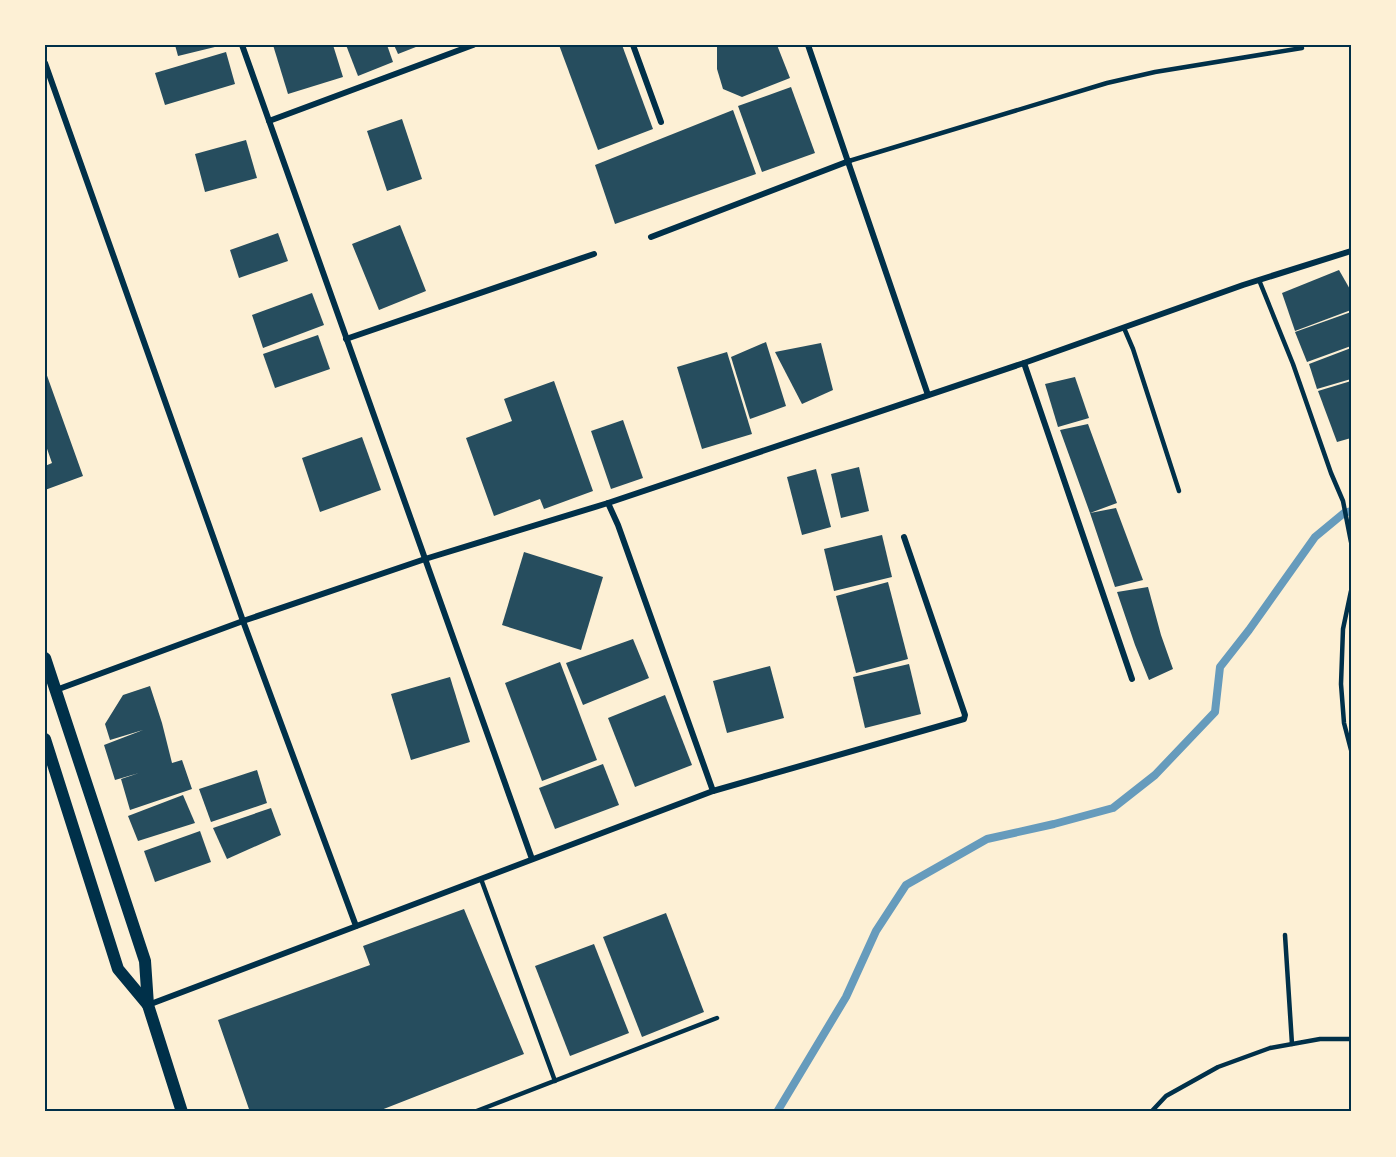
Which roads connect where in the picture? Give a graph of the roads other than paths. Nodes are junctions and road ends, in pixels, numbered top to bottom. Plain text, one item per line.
1 (242, 45) edge
2 (473, 45) edge
3 (633, 45) edge
4 (808, 45) edge
5 (1302, 48) dead end
6 (45, 63) edge
7 (269, 122) junction
8 (661, 122) dead end
9 (849, 161) junction
10 (651, 237) dead end
11 (1351, 252) edge
12 (594, 254) dead end
13 (1259, 280) junction
14 (1124, 328) junction
15 (346, 339) junction
16 (1024, 363) junction
17 (928, 395) junction
18 (1179, 491) dead end
19 (608, 502) junction
20 (904, 537) dead end
21 (1351, 542) edge
22 (425, 559) junction
23 (1351, 591) edge
24 (243, 621) junction
25 (45, 658) edge
26 (1132, 679) dead end
27 (56, 690) junction
28 (45, 739) edge
29 (1351, 750) edge
30 (713, 791) junction
31 (532, 859) junction
32 (481, 879) junction
33 (356, 926) junction
34 (1285, 935) dead end
35 (148, 1005) junction
36 (717, 1018) dead end
37 (1351, 1039) edge
38 (1292, 1044) junction
39 (555, 1081) junction
40 (182, 1112) edge
41 (474, 1112) edge
42 (1151, 1112) edge

1 - 7 street
2 - 7 street
3 - 8 street
4 - 9 street
5 - 9 lane
6 - 24 street
7 - 15 street
9 - 10 street
9 - 17 street
11 - 13 street
12 - 15 street
13 - 14 street
13 - 21 lane
14 - 16 street
14 - 18 lane
15 - 22 street
16 - 17 street
16 - 26 street
17 - 19 street
19 - 22 street
19 - 30 street
20 - 30 street
22 - 24 street
22 - 31 street
23 - 29 lane
24 - 27 street
24 - 33 street
25 - 27 main road
27 - 35 main road
28 - 35 main road
30 - 31 street
31 - 32 street
32 - 33 street
32 - 39 lane
33 - 35 street
34 - 38 lane
35 - 40 main road
36 - 39 lane
37 - 38 lane
38 - 42 lane
39 - 41 lane

